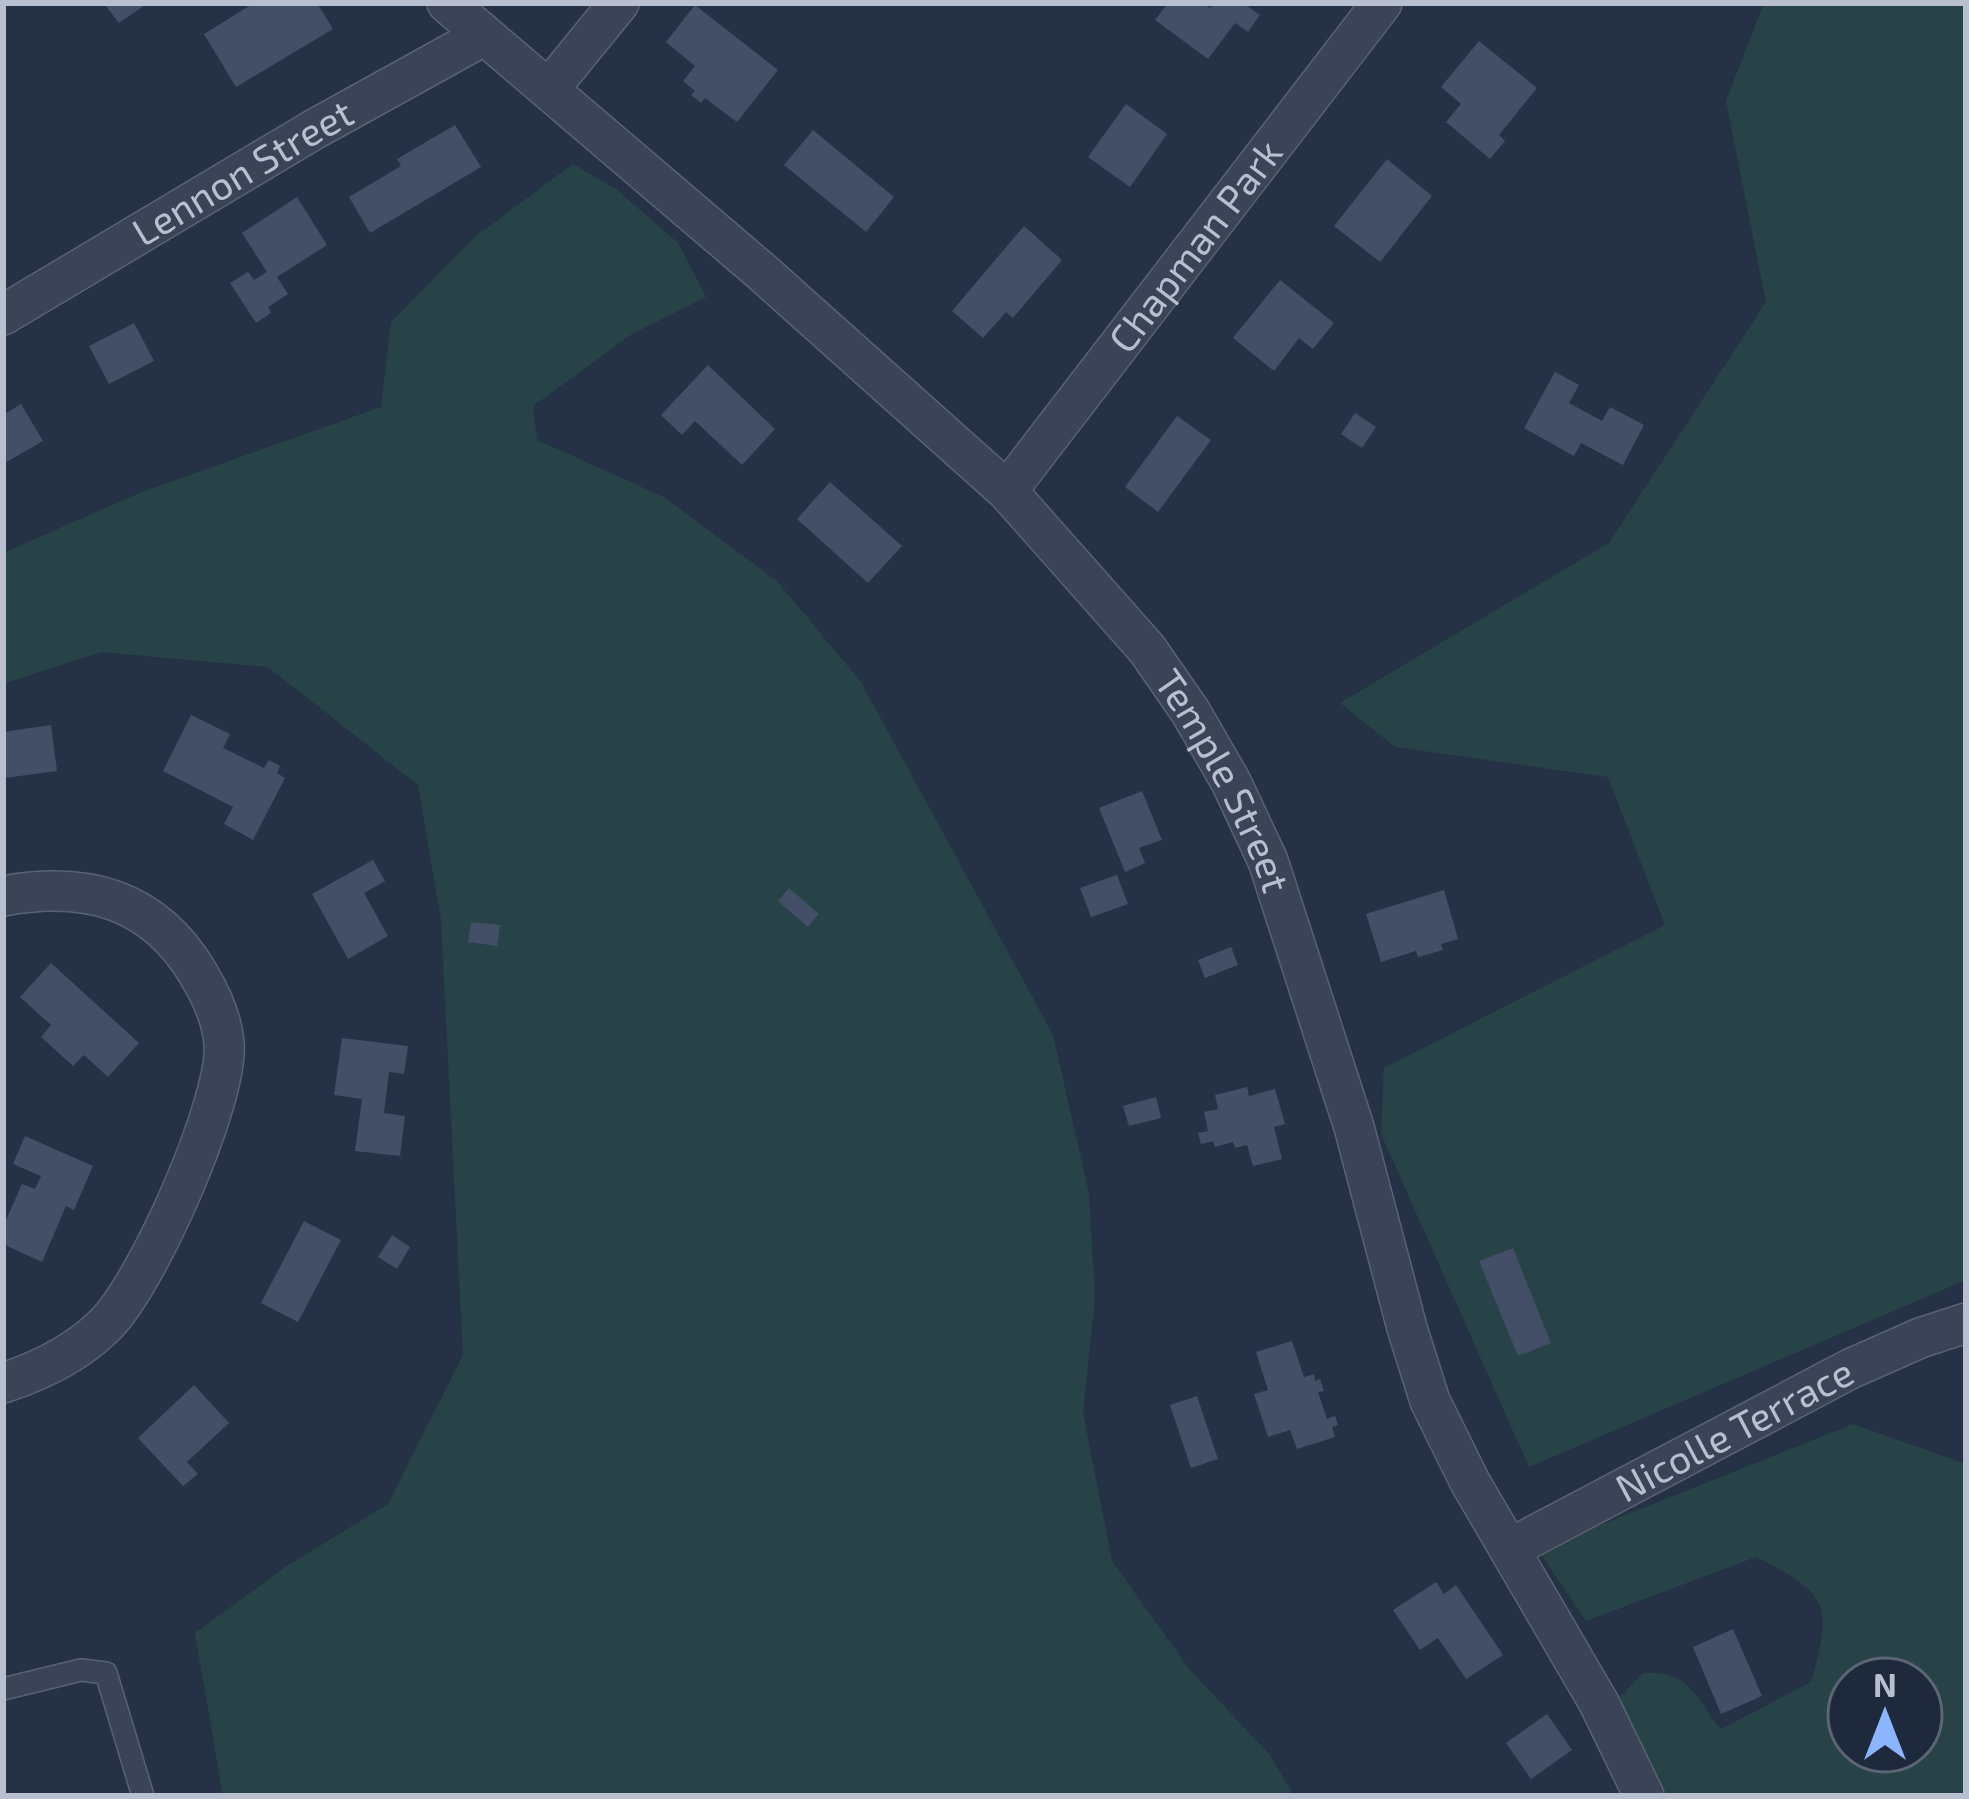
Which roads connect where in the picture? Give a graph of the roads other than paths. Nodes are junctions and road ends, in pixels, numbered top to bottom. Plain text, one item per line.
1 (447, 3) edge
2 (619, 3) edge
3 (1382, 3) edge
4 (483, 36) junction
5 (549, 89) junction
6 (3, 315) edge
7 (1007, 491) junction
8 (3, 896) edge
9 (1966, 1323) edge
10 (3, 1383) edge
11 (1509, 1549) junction
12 (3, 1689) edge
13 (143, 1796) edge
14 (1644, 1796) edge

1 - 4 street, Temple Street
2 - 5 street
3 - 7 street, Chapman Park
4 - 5 street, Temple Street
4 - 6 street, Lennon Street
5 - 7 street, Temple Street
7 - 11 street, Temple Street
8 - 10 street
9 - 11 street, Nicolle Terrace
11 - 14 street, Temple Street
12 - 13 lane

